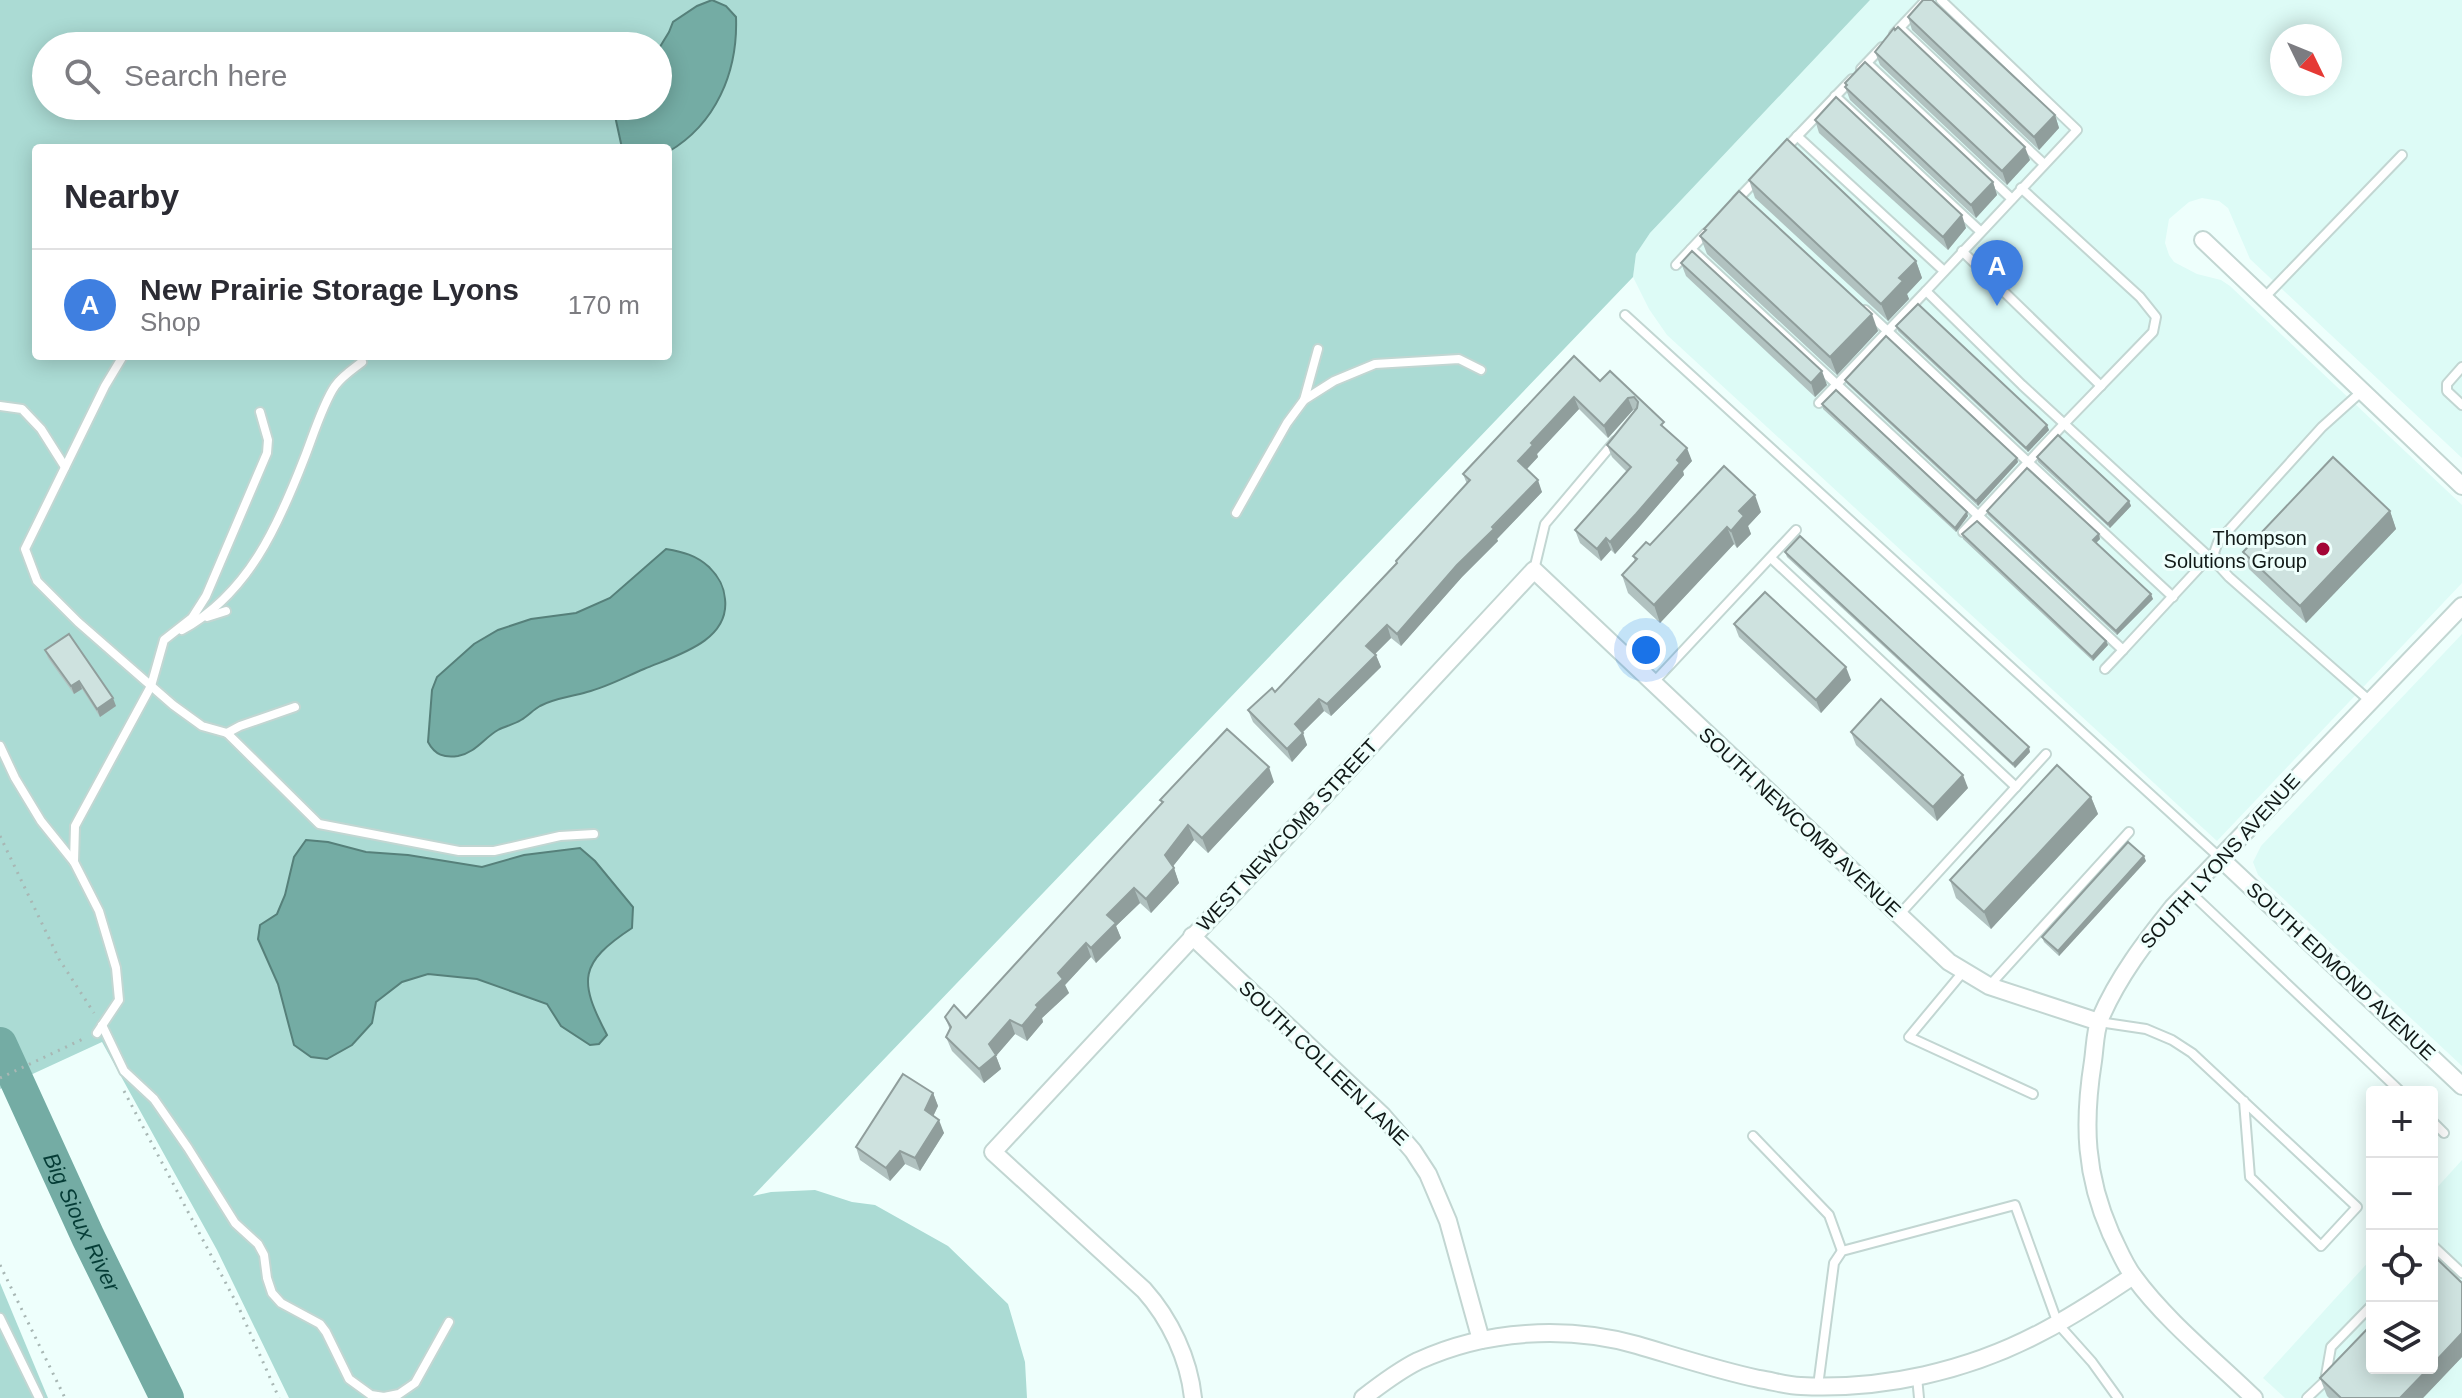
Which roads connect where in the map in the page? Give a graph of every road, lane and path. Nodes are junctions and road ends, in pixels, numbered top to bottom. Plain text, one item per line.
1 (1926, 0) edge
2 (1941, 0) edge
3 (1900, 28) junction
4 (1867, 63) junction
5 (1835, 96) junction
6 (1797, 136) junction
7 (2402, 155) dead end
8 (1779, 156) edge
9 (2044, 164) junction
10 (1760, 175) edge
11 (2021, 188) junction
12 (1742, 195) junction
13 (2012, 199) junction
14 (1753, 205) edge
15 (1732, 206) edge
16 (1711, 227) edge
17 (1980, 231) junction
18 (2203, 240) dead end
19 (1691, 249) junction
20 (1962, 251) junction
21 (1676, 265) dead end
22 (1944, 271) junction
23 (1926, 291) junction
24 (2263, 299) junction
25 (1854, 300) edge
26 (1625, 315) dead end
27 (1888, 331) junction
28 (1318, 349) dead end
29 (121, 360) edge
30 (362, 362) dead end
31 (2462, 367) edge
32 (1481, 370) dead end
33 (1837, 385) junction
34 (2101, 386) junction
35 (2361, 392) junction
36 (1304, 400) junction
37 (1819, 403) edge
38 (2462, 405) edge
39 (0, 406) edge
40 (260, 412) dead end
41 (2064, 424) junction
42 (1626, 428) edge
43 (2028, 462) junction
44 (65, 467) junction
45 (2462, 486) edge
46 (1236, 513) dead end
47 (1978, 516) junction
48 (1796, 530) dead end
49 (1963, 532) edge
50 (2209, 557) junction
51 (1771, 558) junction
52 (2219, 566) junction
53 (1534, 570) junction
54 (2173, 597) junction
55 (2462, 606) edge
56 (226, 611) dead end
57 (205, 618) junction
58 (164, 640) junction
59 (2123, 650) junction
60 (2105, 669) dead end
61 (1654, 683) junction
62 (151, 686) junction
63 (2370, 701) junction
64 (295, 707) dead end
65 (227, 733) junction
66 (0, 746) edge
67 (2046, 754) dead end
68 (2016, 787) junction
69 (2129, 832) dead end
70 (594, 834) dead end
71 (0, 836) edge
72 (2219, 857) junction
73 (74, 862) junction
74 (2188, 891) junction
75 (1899, 915) junction
76 (1192, 936) junction
77 (1963, 972) junction
78 (1989, 986) junction
79 (2099, 1022) junction
80 (100, 1029) junction
81 (124, 1071) junction
82 (0, 1078) edge
83 (2395, 1086) edge
84 (2462, 1086) edge
85 (2033, 1094) dead end
86 (2244, 1101) junction
87 (2438, 1127) edge
88 (2444, 1133) dead end
89 (1753, 1136) dead end
90 (1842, 1251) junction
91 (2438, 1251) edge
92 (0, 1265) edge
93 (2462, 1273) edge
94 (2133, 1276) junction
95 (2366, 1311) edge
96 (0, 1318) edge
97 (449, 1322) dead end
98 (2058, 1324) junction
99 (1481, 1340) junction
100 (1917, 1376) junction
101 (1818, 1386) junction
102 (1798, 1392) edge
103 (39, 1398) edge
104 (65, 1398) edge
105 (279, 1398) edge
106 (1193, 1398) edge
107 (1363, 1398) edge
108 (1919, 1398) edge
109 (2118, 1398) edge
110 (2254, 1398) edge
111 (2307, 1398) edge

1 - 3 lane
2 - 9 lane
3 - 4 lane
3 - 9 lane
4 - 5 lane
4 - 13 lane
5 - 6 lane
5 - 17 lane
6 - 8 lane
6 - 22 lane
7 - 24 lane
9 - 11 lane
10 - 12 lane
11 - 13 lane
11 - 34 lane
12 - 14 lane
12 - 15 lane
13 - 17 lane
16 - 19 lane
17 - 20 lane
18 - 24 street
19 - 21 lane
19 - 33 lane
20 - 22 lane
20 - 34 lane
22 - 23 lane
23 - 27 lane
23 - 41 lane
24 - 35 street
25 - 27 lane
26 - 72 lane
27 - 33 lane
27 - 43 lane
28 - 36 lane
29 - 44 lane
30 - 57 lane
31 - 38 lane
32 - 36 lane
33 - 37 lane
33 - 47 lane
34 - 41 lane
35 - 45 street
35 - 52 lane
36 - 46 lane
39 - 44 lane
40 - 58 lane
41 - 43 lane
41 - 50 lane
42 - 53 lane
43 - 47 lane
43 - 54 lane
44 - 62 lane
47 - 49 lane
47 - 59 lane
48 - 51 lane
50 - 52 lane
50 - 54 lane
51 - 61 lane
51 - 68 lane
52 - 63 lane
53 - 61 street, SOUTH NEWCOMB AVENUE
53 - 76 street, WEST NEWCOMB STREET
54 - 59 lane
55 - 63 street, SOUTH LYONS AVENUE
56 - 57 lane
57 - 58 lane
58 - 62 lane
59 - 60 lane
61 - 75 street, SOUTH NEWCOMB AVENUE
62 - 65 lane
62 - 73 lane
63 - 72 street, SOUTH LYONS AVENUE
64 - 65 lane
65 - 70 lane
66 - 73 lane
67 - 68 lane
68 - 75 lane
69 - 78 lane
71 - 80 path
72 - 74 street, SOUTH LYONS AVENUE
72 - 84 street, SOUTH EDMOND AVENUE
73 - 80 lane
74 - 79 street, SOUTH LYONS AVENUE
74 - 83 lane
75 - 77 street, SOUTH NEWCOMB AVENUE
76 - 99 street, SOUTH COLLEEN LANE
76 - 106 street, WEST NEWCOMB STREET
77 - 78 street, SOUTH NEWCOMB AVENUE
77 - 85 lane
78 - 79 street, SOUTH NEWCOMB AVENUE
79 - 86 lane
79 - 94 street, SOUTH LYONS AVENUE
80 - 81 lane
80 - 82 path
81 - 97 lane
81 - 105 path
86 - 86 lane
87 - 88 lane
89 - 90 lane
90 - 98 lane
90 - 101 lane
91 - 93 lane
92 - 104 path
94 - 98 street
94 - 110 street, SOUTH LYONS AVENUE
95 - 111 lane
96 - 103 lane
98 - 100 street
98 - 109 lane
99 - 102 street
99 - 107 street
100 - 101 street
100 - 108 lane
101 - 102 street

